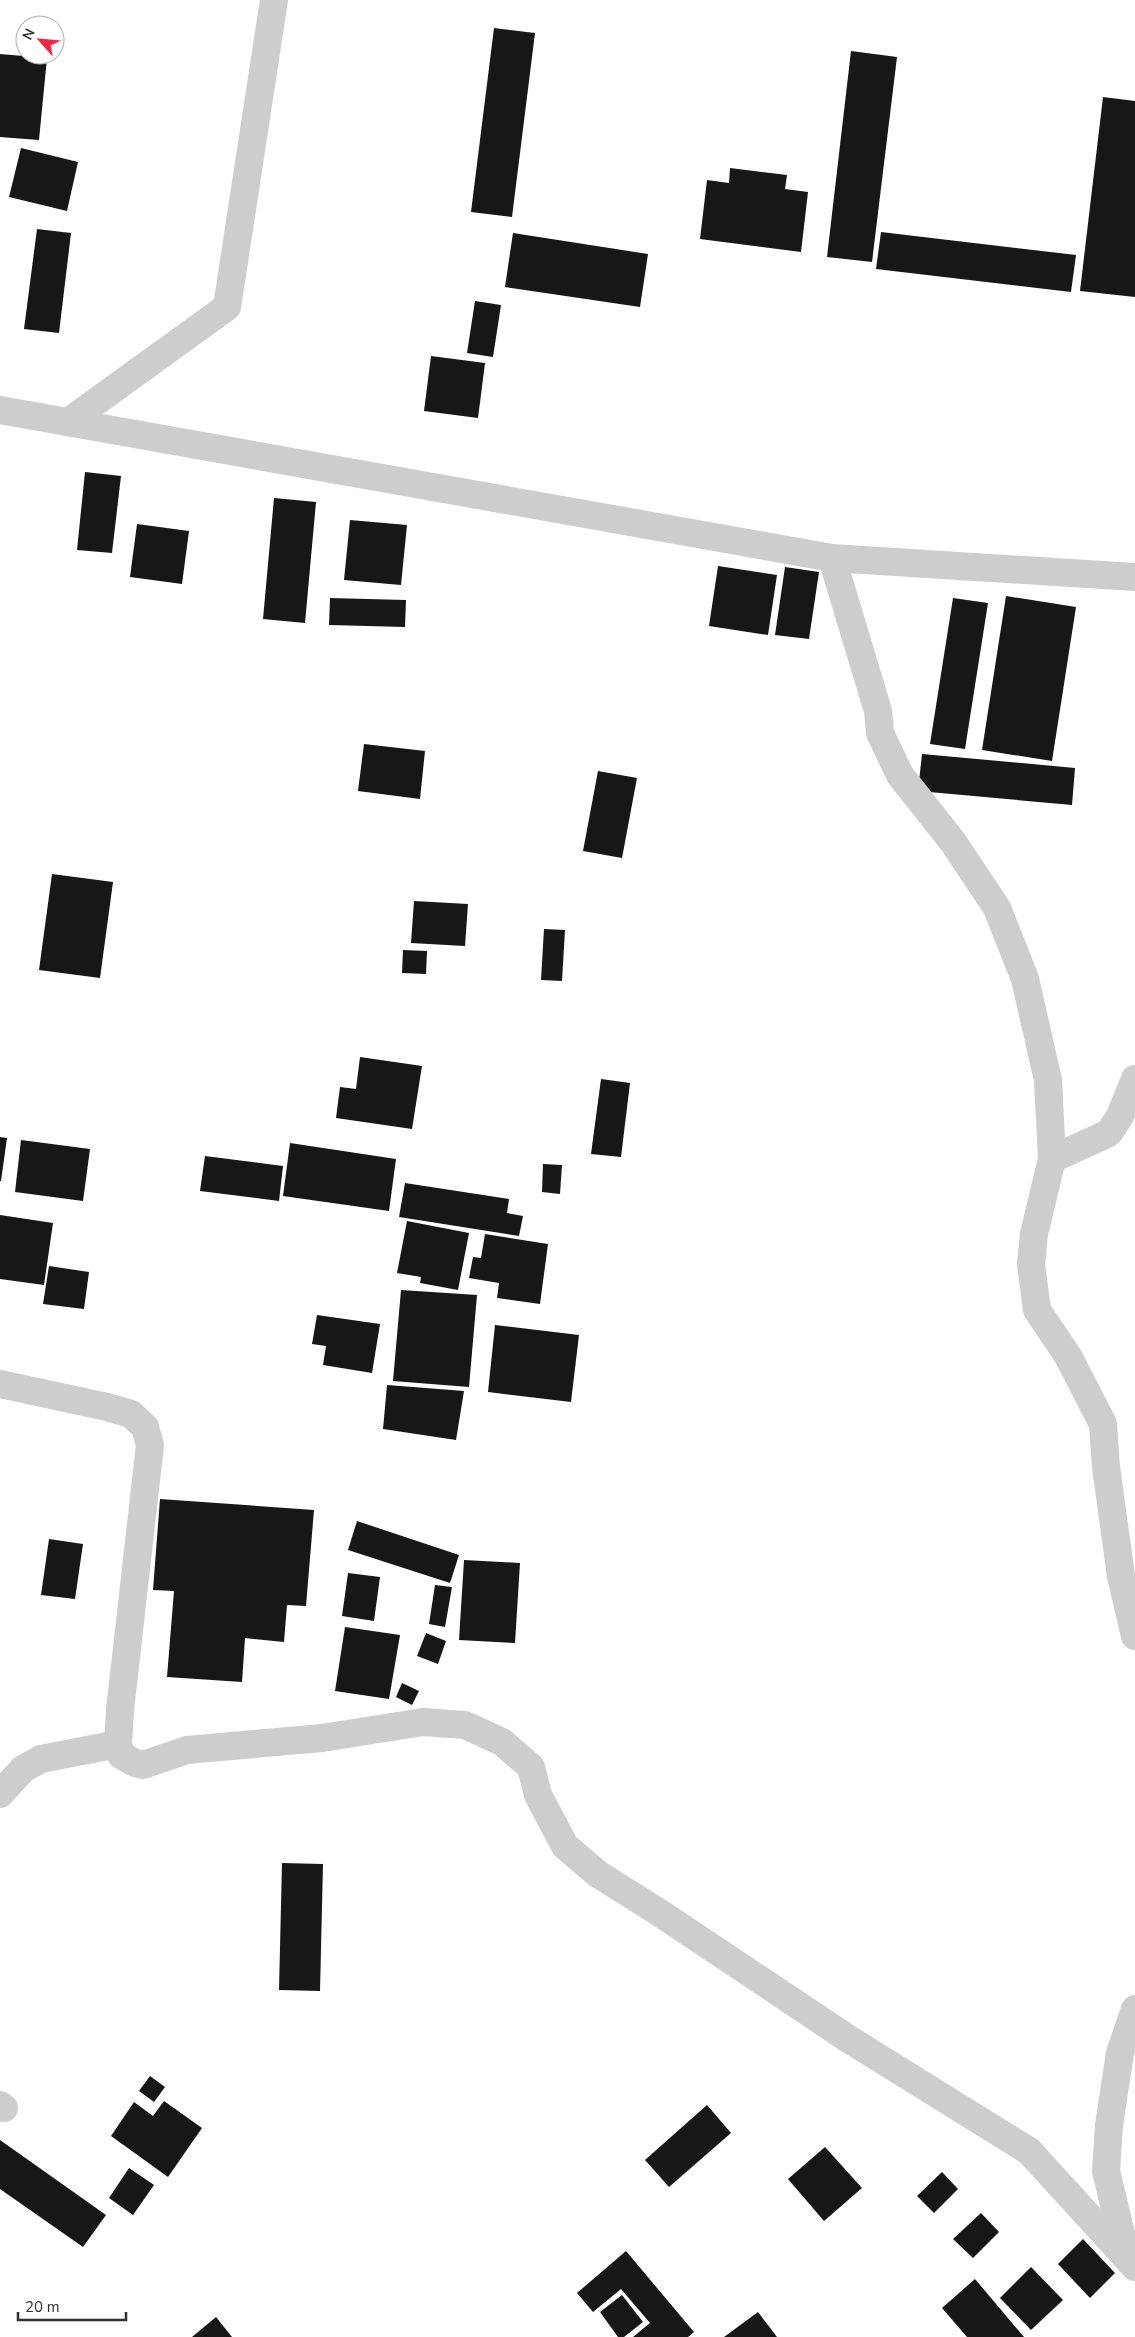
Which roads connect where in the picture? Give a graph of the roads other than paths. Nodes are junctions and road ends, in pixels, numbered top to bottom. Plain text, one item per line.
1 (274, 0) edge
2 (0, 410) edge
3 (68, 422) junction
4 (832, 558) junction
5 (1135, 577) edge
6 (1135, 1079) edge
7 (1052, 1159) junction
8 (0, 1384) edge
9 (1135, 1636) edge
10 (118, 1744) junction
11 (0, 1794) edge
12 (1135, 2009) edge
13 (1135, 2261) edge
14 (1135, 2267) edge

1 - 3 street
2 - 3 street
3 - 4 street
4 - 5 street
4 - 7 street
6 - 7 street
7 - 9 street
8 - 10 street
10 - 11 street
10 - 14 street
12 - 13 street

